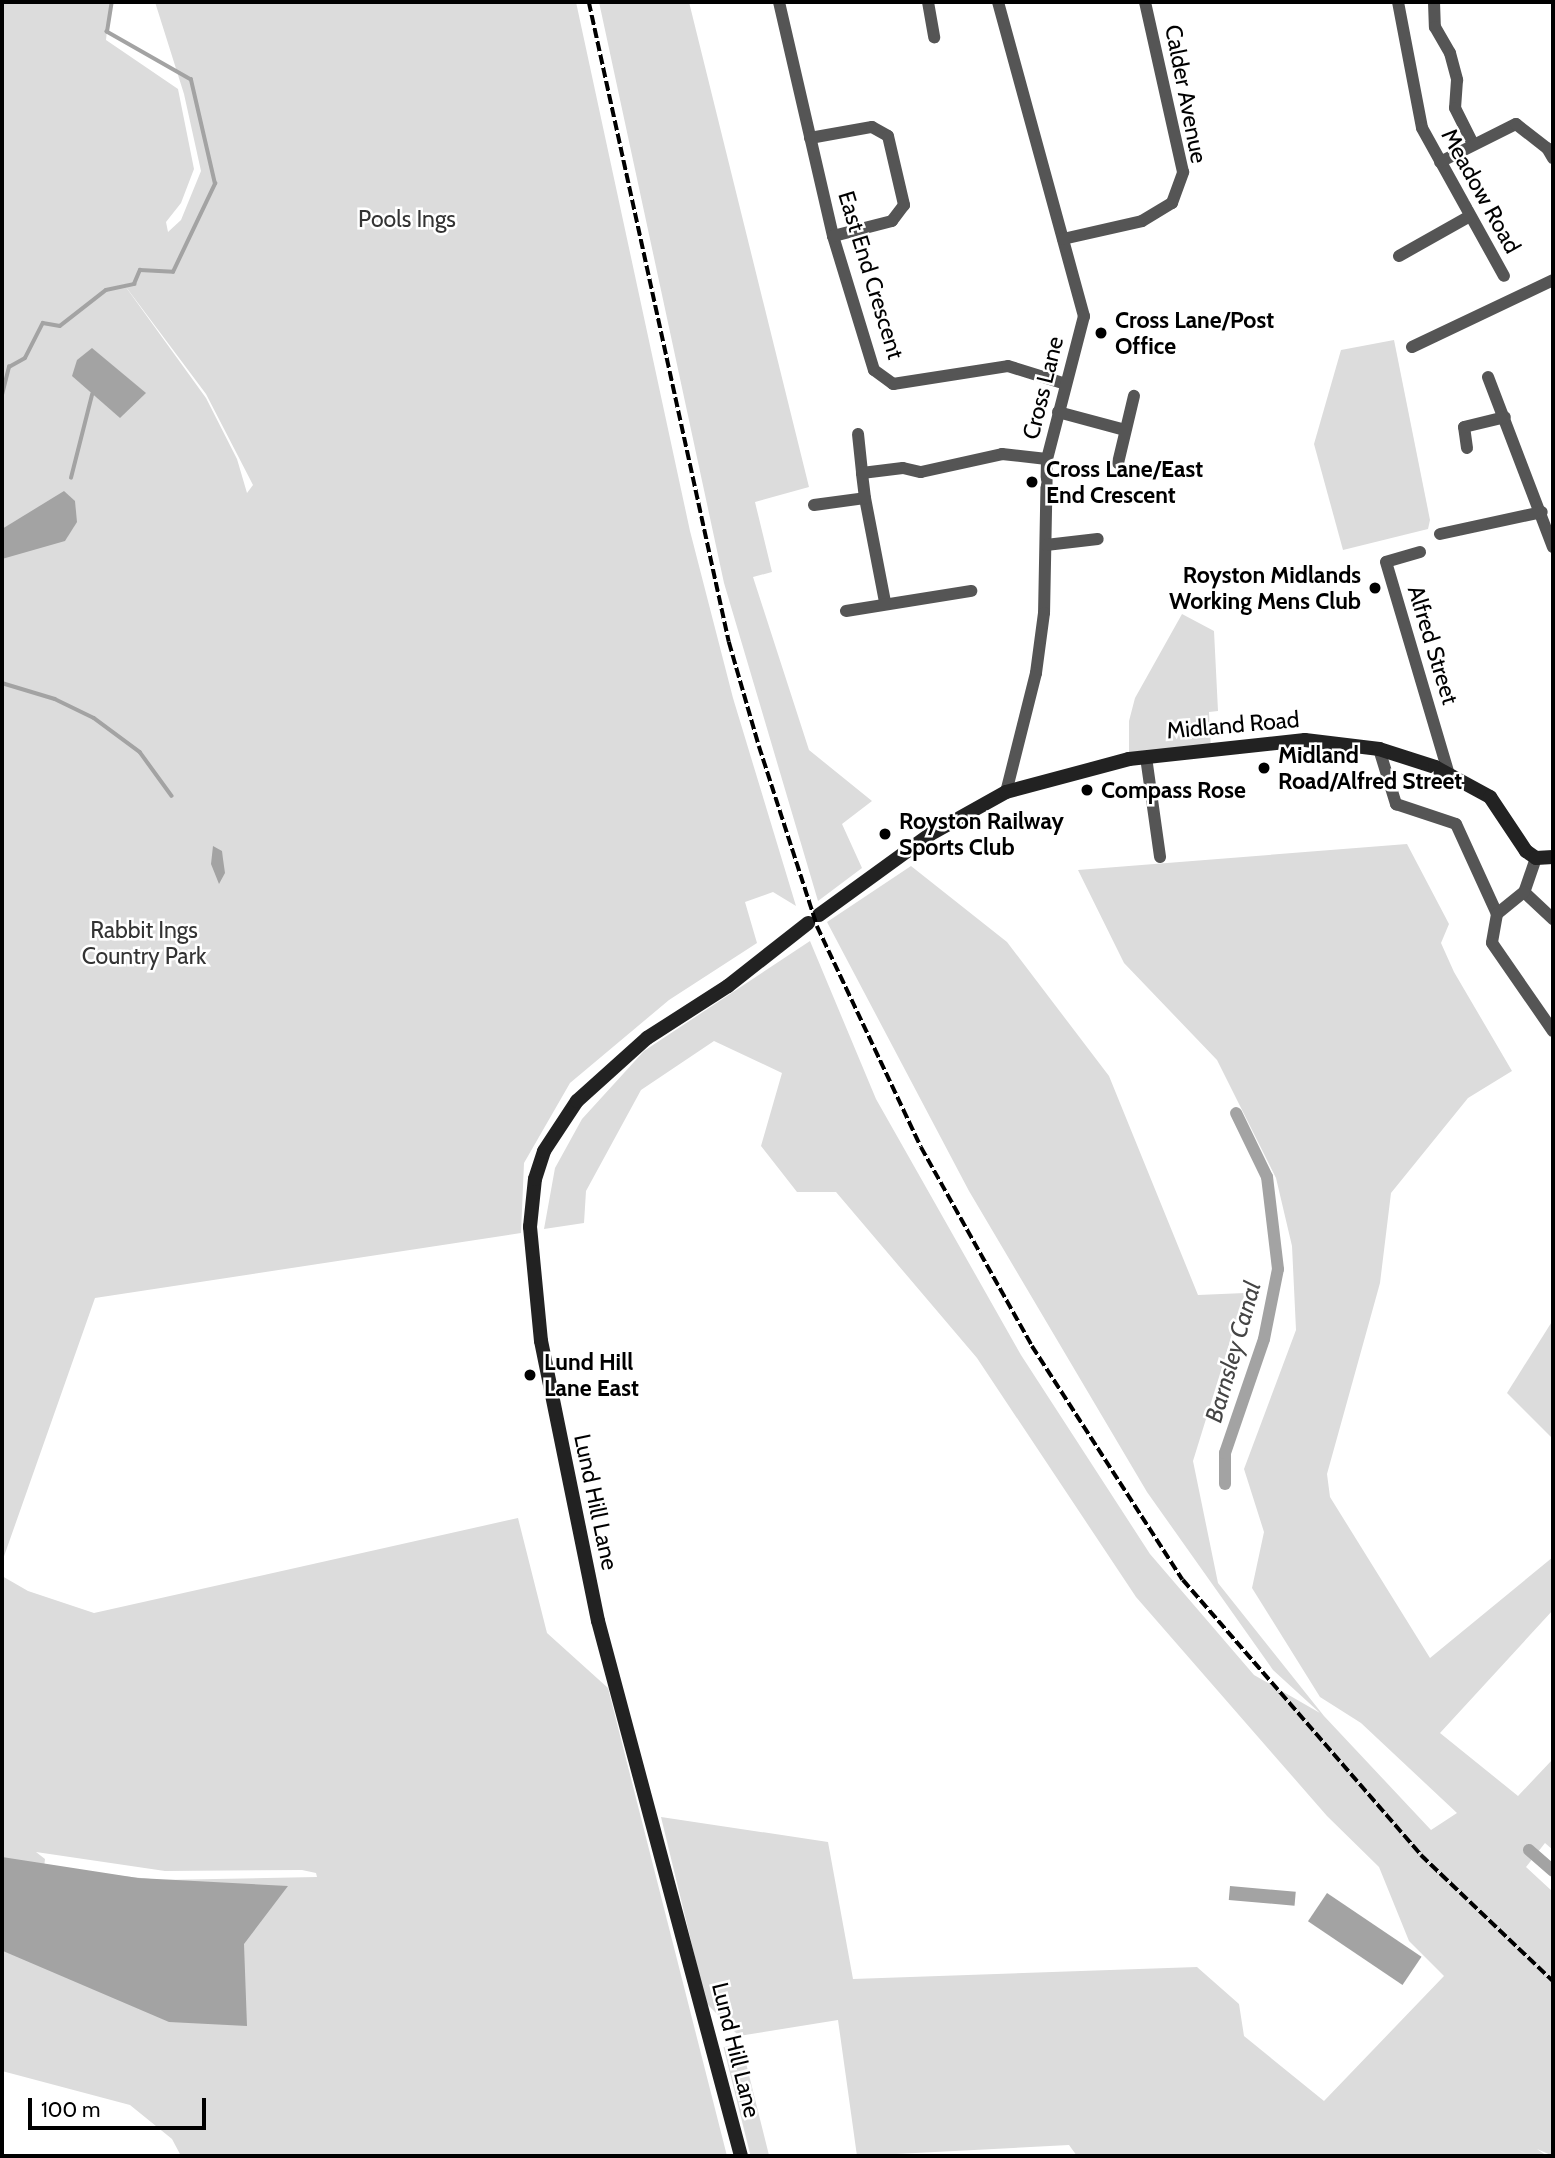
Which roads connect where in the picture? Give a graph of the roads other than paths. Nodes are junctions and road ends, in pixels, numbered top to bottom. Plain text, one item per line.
1 (779, 2) edge
2 (928, 2) edge
3 (998, 2) edge
4 (1145, 2) edge
5 (1398, 2) edge
6 (1434, 2) edge
7 (934, 37) dead end
8 (810, 138) junction
9 (1473, 144) junction
10 (1553, 158) edge
11 (1440, 162) junction
12 (1470, 216) junction
13 (833, 236) junction
14 (1063, 239) junction
15 (1399, 256) dead end
16 (1504, 276) dead end
17 (1553, 280) edge
18 (1412, 346) dead end
19 (1488, 377) dead end
20 (1063, 383) junction
21 (1134, 396) dead end
22 (1058, 412) junction
23 (1505, 417) junction
24 (1125, 430) junction
25 (858, 434) dead end
26 (1467, 448) dead end
27 (1047, 459) junction
28 (1118, 463) dead end
29 (862, 473) junction
30 (865, 498) junction
31 (814, 505) dead end
32 (1542, 512) junction
33 (1440, 534) dead end
34 (1098, 539) dead end
35 (1046, 545) junction
36 (1553, 547) edge
37 (1420, 552) dead end
38 (971, 591) dead end
39 (885, 603) junction
40 (846, 611) dead end
41 (1378, 748) junction
42 (1146, 757) junction
43 (1449, 775) junction
44 (1006, 792) junction
45 (1160, 857) dead end
46 (1553, 857) edge
47 (1536, 858) junction
48 (1524, 892) junction
49 (1497, 914) junction
50 (1553, 919) edge
51 (1553, 1031) edge
52 (741, 2156) edge

1 - 8 street, East End Crescent
2 - 7 street
3 - 14 street, Cross Lane
4 - 14 street, Calder Avenue
5 - 11 street, Meadow Road
6 - 9 street
8 - 13 street, East End Crescent
8 - 13 street
9 - 10 street
9 - 11 street
11 - 12 street, Meadow Road
12 - 15 street
12 - 16 street, Meadow Road
13 - 20 street, East End Crescent
14 - 20 street, Cross Lane
17 - 18 street
19 - 23 street
20 - 22 street, Cross Lane
21 - 24 street
22 - 24 street
22 - 27 street, Cross Lane
23 - 26 street
23 - 32 street
24 - 28 street
25 - 29 street
27 - 29 street
27 - 35 street, Cross Lane
29 - 30 street
30 - 31 street
30 - 39 street
32 - 33 street
32 - 36 street
34 - 35 street
35 - 44 street, Cross Lane
37 - 43 street, Alfred Street
38 - 39 street
39 - 40 street
41 - 42 main road, Midland Road
41 - 43 main road, Midland Road
41 - 49 street
42 - 44 main road, Midland Road
42 - 45 street
43 - 47 main road, Midland Road
44 - 52 main road, Lund Hill Lane
46 - 47 main road
47 - 48 street
48 - 49 street
48 - 50 street
49 - 51 street

